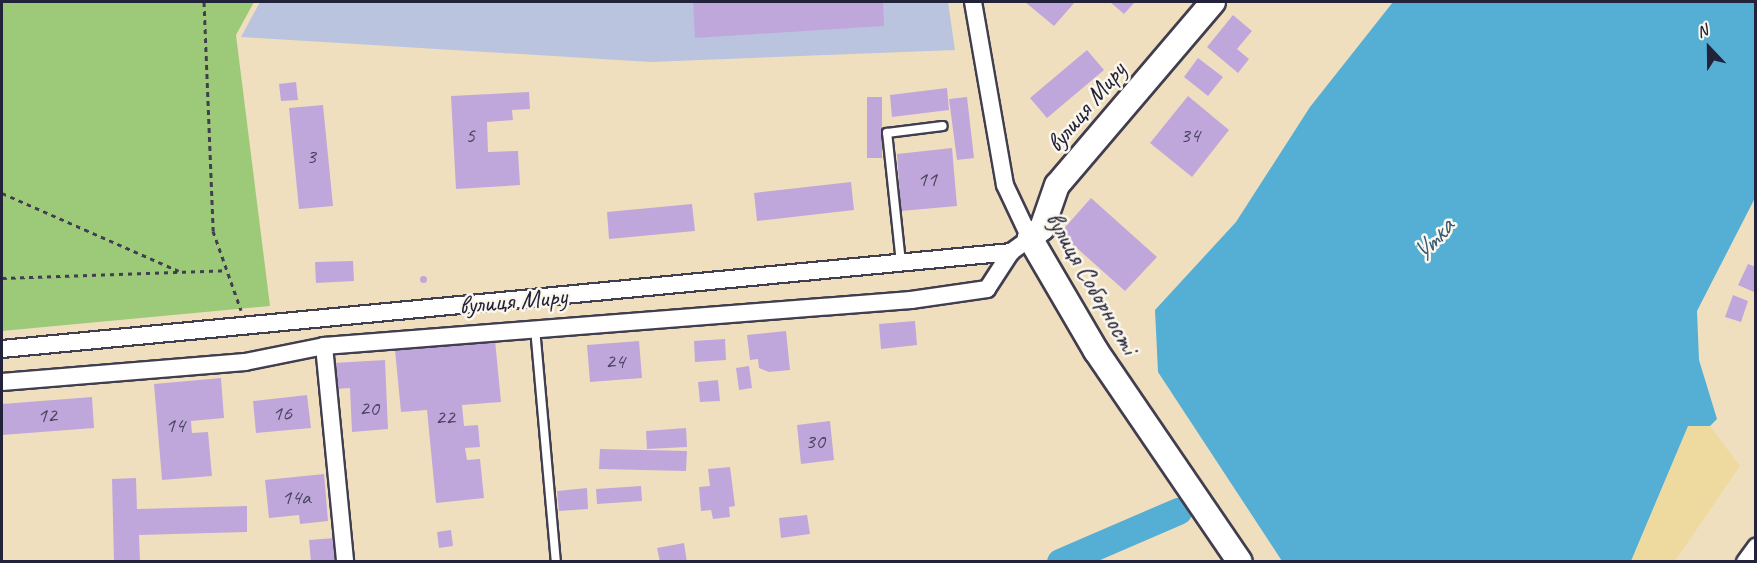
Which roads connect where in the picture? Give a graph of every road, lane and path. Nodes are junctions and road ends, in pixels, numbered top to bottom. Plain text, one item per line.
1 (204, 2) edge
2 (973, 2) edge
3 (1213, 2) edge
4 (943, 126) dead end
5 (2, 193) edge
6 (1030, 237) junction
7 (1011, 252) junction
8 (901, 263) junction
9 (227, 270) junction
10 (180, 272) junction
11 (2, 278) edge
12 (242, 323) junction
13 (534, 327) junction
14 (324, 346) junction
15 (2, 349) edge
16 (2, 382) edge
17 (1755, 547) edge
18 (345, 561) edge
19 (556, 561) edge
20 (1240, 561) edge
21 (1745, 561) edge

1 - 9 path
2 - 6 street, вулиця Соборності
3 - 6 main road, вулиця Миру
4 - 8 lane
5 - 10 path
6 - 7 street, вулиця Миру
6 - 20 main road, вулиця Соборності
7 - 8 street, вулиця Миру
7 - 13 street, вулиця Миру
8 - 12 street, вулиця Миру
9 - 10 path
9 - 12 path
10 - 11 path
12 - 15 street, вулиця Миру
13 - 14 street, вулиця Миру
13 - 19 lane
14 - 16 street, вулиця Миру
14 - 18 street
17 - 21 street

